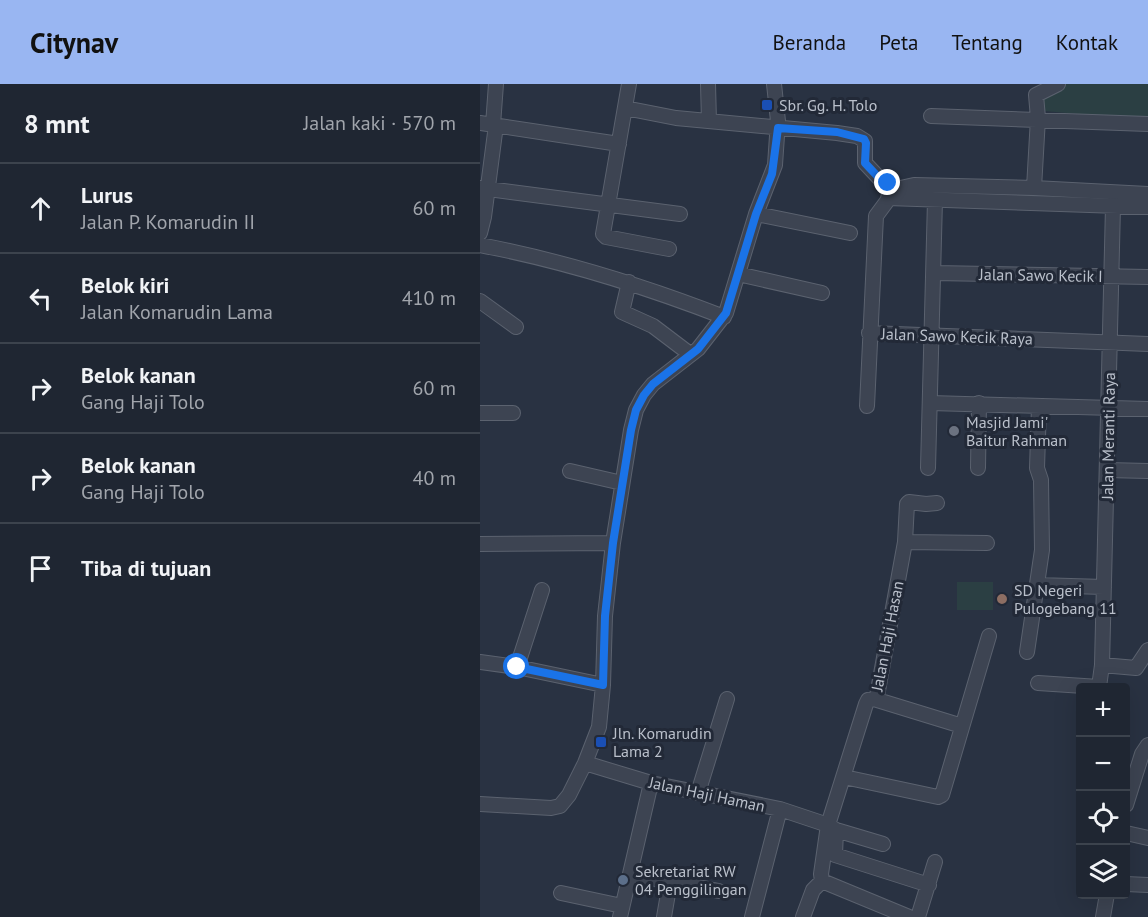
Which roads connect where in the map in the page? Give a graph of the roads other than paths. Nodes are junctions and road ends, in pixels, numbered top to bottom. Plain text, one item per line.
1 (496, 84) edge
2 (629, 84) edge
3 (708, 84) edge
4 (774, 84) edge
5 (1058, 84) edge
6 (1033, 90) edge
7 (626, 108) junction
8 (931, 116) dead end
9 (1038, 118) junction
10 (709, 121) junction
11 (490, 124) edge
12 (1148, 124) edge
13 (778, 128) junction
14 (619, 144) junction
15 (888, 183) dead end
16 (484, 188) edge
17 (1034, 188) junction
18 (1148, 194) edge
19 (888, 198) junction
20 (1068, 198) junction
21 (935, 200) junction
22 (609, 204) junction
23 (1113, 206) junction
24 (1148, 207) edge
25 (680, 214) dead end
26 (756, 214) junction
27 (850, 232) dead end
28 (480, 233) edge
29 (480, 245) edge
30 (669, 249) dead end
31 (934, 273) junction
32 (738, 274) junction
33 (1112, 276) junction
34 (1148, 277) edge
35 (629, 282) junction
36 (822, 293) dead end
37 (480, 302) edge
38 (724, 317) junction
39 (516, 327) dead end
40 (869, 333) junction
41 (932, 336) junction
42 (1110, 342) junction
43 (1148, 344) edge
44 (690, 354) junction
45 (930, 403) junction
46 (979, 403) junction
47 (867, 406) dead end
48 (1039, 406) junction
49 (1108, 409) junction
50 (1148, 409) edge
51 (480, 413) edge
52 (513, 413) dead end
53 (928, 468) dead end
54 (978, 468) dead end
55 (1107, 470) junction
56 (570, 471) dead end
57 (1148, 471) edge
58 (622, 483) junction
59 (938, 503) dead end
60 (905, 542) junction
61 (613, 543) junction
62 (987, 543) dead end
63 (480, 544) edge
64 (1037, 585) junction
65 (1104, 587) junction
66 (542, 590) dead end
67 (989, 636) dead end
68 (1148, 650) edge
69 (1027, 652) dead end
70 (480, 662) edge
71 (1102, 665) junction
72 (517, 667) junction
73 (1038, 683) dead end
74 (603, 685) junction
75 (727, 699) dead end
76 (874, 699) junction
77 (962, 726) junction
78 (1148, 745) edge
79 (585, 763) junction
80 (844, 777) junction
81 (651, 783) junction
82 (1129, 791) edge
83 (698, 793) junction
84 (480, 804) edge
85 (780, 809) junction
86 (832, 828) junction
87 (1130, 834) edge
88 (1148, 838) edge
89 (883, 844) dead end
90 (935, 862) dead end
91 (630, 874) junction
92 (822, 881) junction
93 (670, 882) junction
94 (1130, 884) edge
95 (929, 885) junction
96 (1148, 885) edge
97 (719, 891) dead end
98 (561, 893) dead end
99 (1106, 899) edge
100 (621, 912) edge
101 (891, 914) edge
102 (664, 917) edge
103 (752, 917) edge
104 (803, 917) edge
105 (909, 917) edge
106 (918, 917) edge
107 (1103, 917) edge

1 - 11 street
2 - 7 street
3 - 10 street
4 - 13 street
5 - 6 street
6 - 9 street
7 - 10 street
7 - 14 street
8 - 9 street
9 - 12 street
9 - 17 street
10 - 13 street
11 - 14 street
11 - 16 street
13 - 15 street
13 - 26 street
14 - 22 street
16 - 22 street
16 - 28 street
17 - 19 street
17 - 20 street
18 - 20 street
19 - 21 street
19 - 40 street, Jalan Sawo Kecik Raya
20 - 21 street
20 - 23 street
21 - 31 street
22 - 25 street
22 - 30 street
23 - 24 street
23 - 33 street, Jalan Meranti Raya
26 - 27 street
26 - 32 street
29 - 35 street
31 - 33 street, Jalan Sawo Kecik I
31 - 41 street
32 - 36 street
32 - 38 street
33 - 34 street, Jalan Sawo Kecik I
33 - 42 street, Jalan Meranti Raya
35 - 38 street
35 - 44 street
37 - 39 street
38 - 44 street
40 - 41 street, Jalan Sawo Kecik Raya
40 - 47 street
41 - 42 street, Jalan Sawo Kecik Raya
41 - 45 street
42 - 43 street, Jalan Sawo Kecik Raya
42 - 49 street, Jalan Meranti Raya
44 - 58 street
45 - 46 street
45 - 53 street
46 - 48 street
46 - 54 street
48 - 49 street
48 - 64 street
49 - 50 street
49 - 55 street, Jalan Meranti Raya
51 - 52 street
55 - 57 street
55 - 65 street, Jalan Meranti Raya
56 - 58 street
58 - 61 street
59 - 60 street, Jalan Haji Hasan
60 - 62 street
60 - 76 street, Jalan Haji Hasan
61 - 63 street
61 - 74 street
64 - 65 street
64 - 69 street
65 - 71 street, Jalan Meranti Raya
66 - 72 street
67 - 77 street
68 - 71 street
70 - 72 street
71 - 73 street
72 - 74 street
74 - 79 street
75 - 83 street
76 - 77 street
76 - 80 street, Jalan Haji Hasan
77 - 80 street
78 - 82 street
79 - 81 street, Jalan Haji Haman
79 - 84 street
80 - 86 street, Jalan Haji Hasan
81 - 83 street, Jalan Haji Haman
81 - 91 street
83 - 85 street, Jalan Haji Haman
85 - 86 street, Jalan Haji Haman
85 - 103 street
86 - 89 street, Jalan Haji Haman
86 - 92 street, Jalan Haji Hasan
86 - 95 street
87 - 88 street
90 - 95 street
91 - 93 street
91 - 100 street
92 - 101 street
92 - 104 street
93 - 97 street
93 - 102 street
94 - 96 street
95 - 106 street
98 - 100 street
99 - 107 street
101 - 105 street

